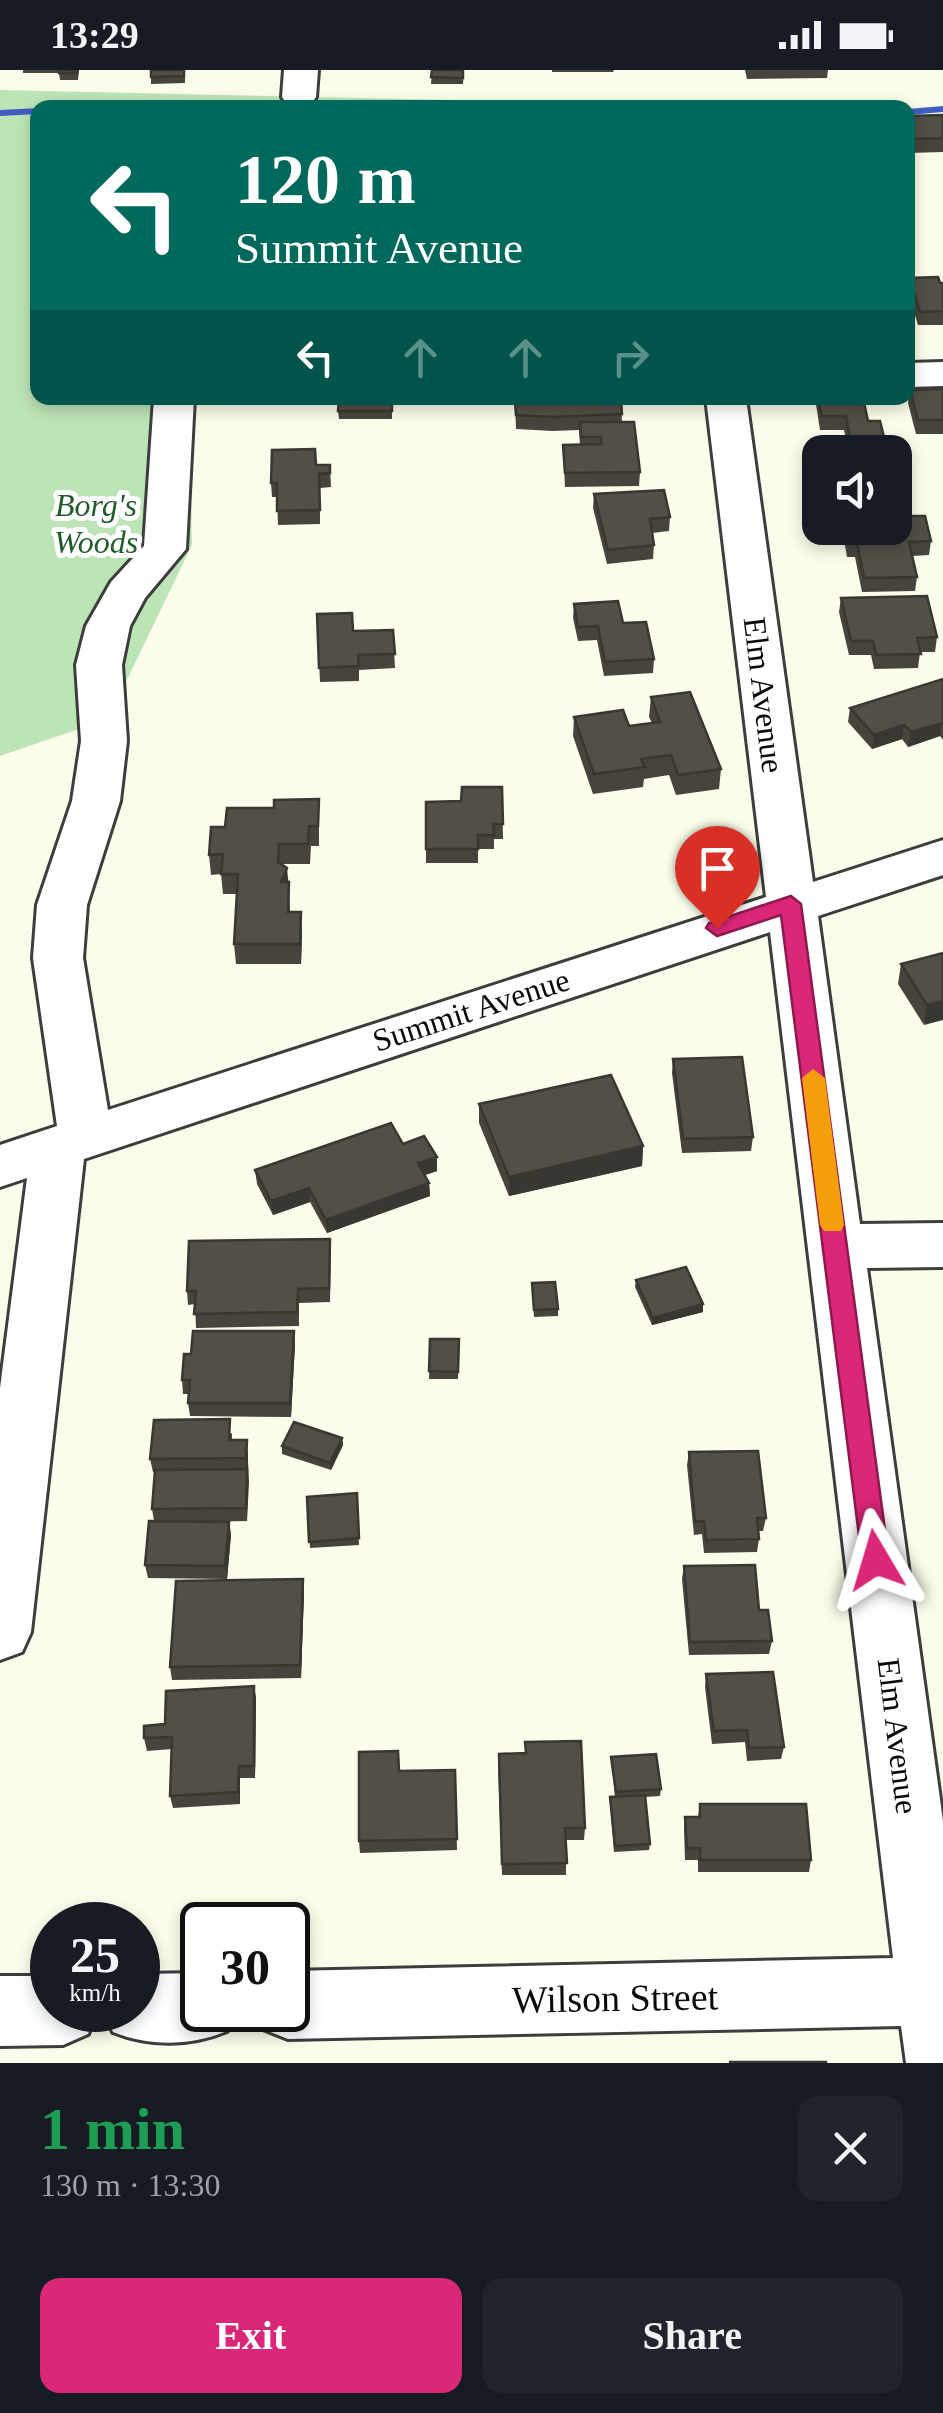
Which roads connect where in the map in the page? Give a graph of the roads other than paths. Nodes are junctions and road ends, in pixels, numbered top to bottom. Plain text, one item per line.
1 (943, 374) edge
2 (915, 375) edge
3 (174, 405) edge
4 (727, 405) edge
5 (943, 857) edge
6 (791, 904) junction
7 (72, 1142) junction
8 (0, 1166) edge
9 (943, 1246) edge
10 (835, 1247) junction
11 (0, 1632) edge
12 (937, 1991) edge
13 (310, 2005) edge
14 (0, 2011) edge
15 (30, 2011) edge
16 (941, 2063) edge

1 - 2 street
3 - 7 street
4 - 6 street, Elm Avenue
5 - 6 street, Summit Avenue
6 - 7 street, Summit Avenue
6 - 10 street, Elm Avenue
7 - 8 street, Summit Avenue
7 - 11 street
9 - 10 street
10 - 12 street, Elm Avenue
12 - 13 street, Wilson Street
12 - 16 street, Elm Avenue
14 - 15 street

